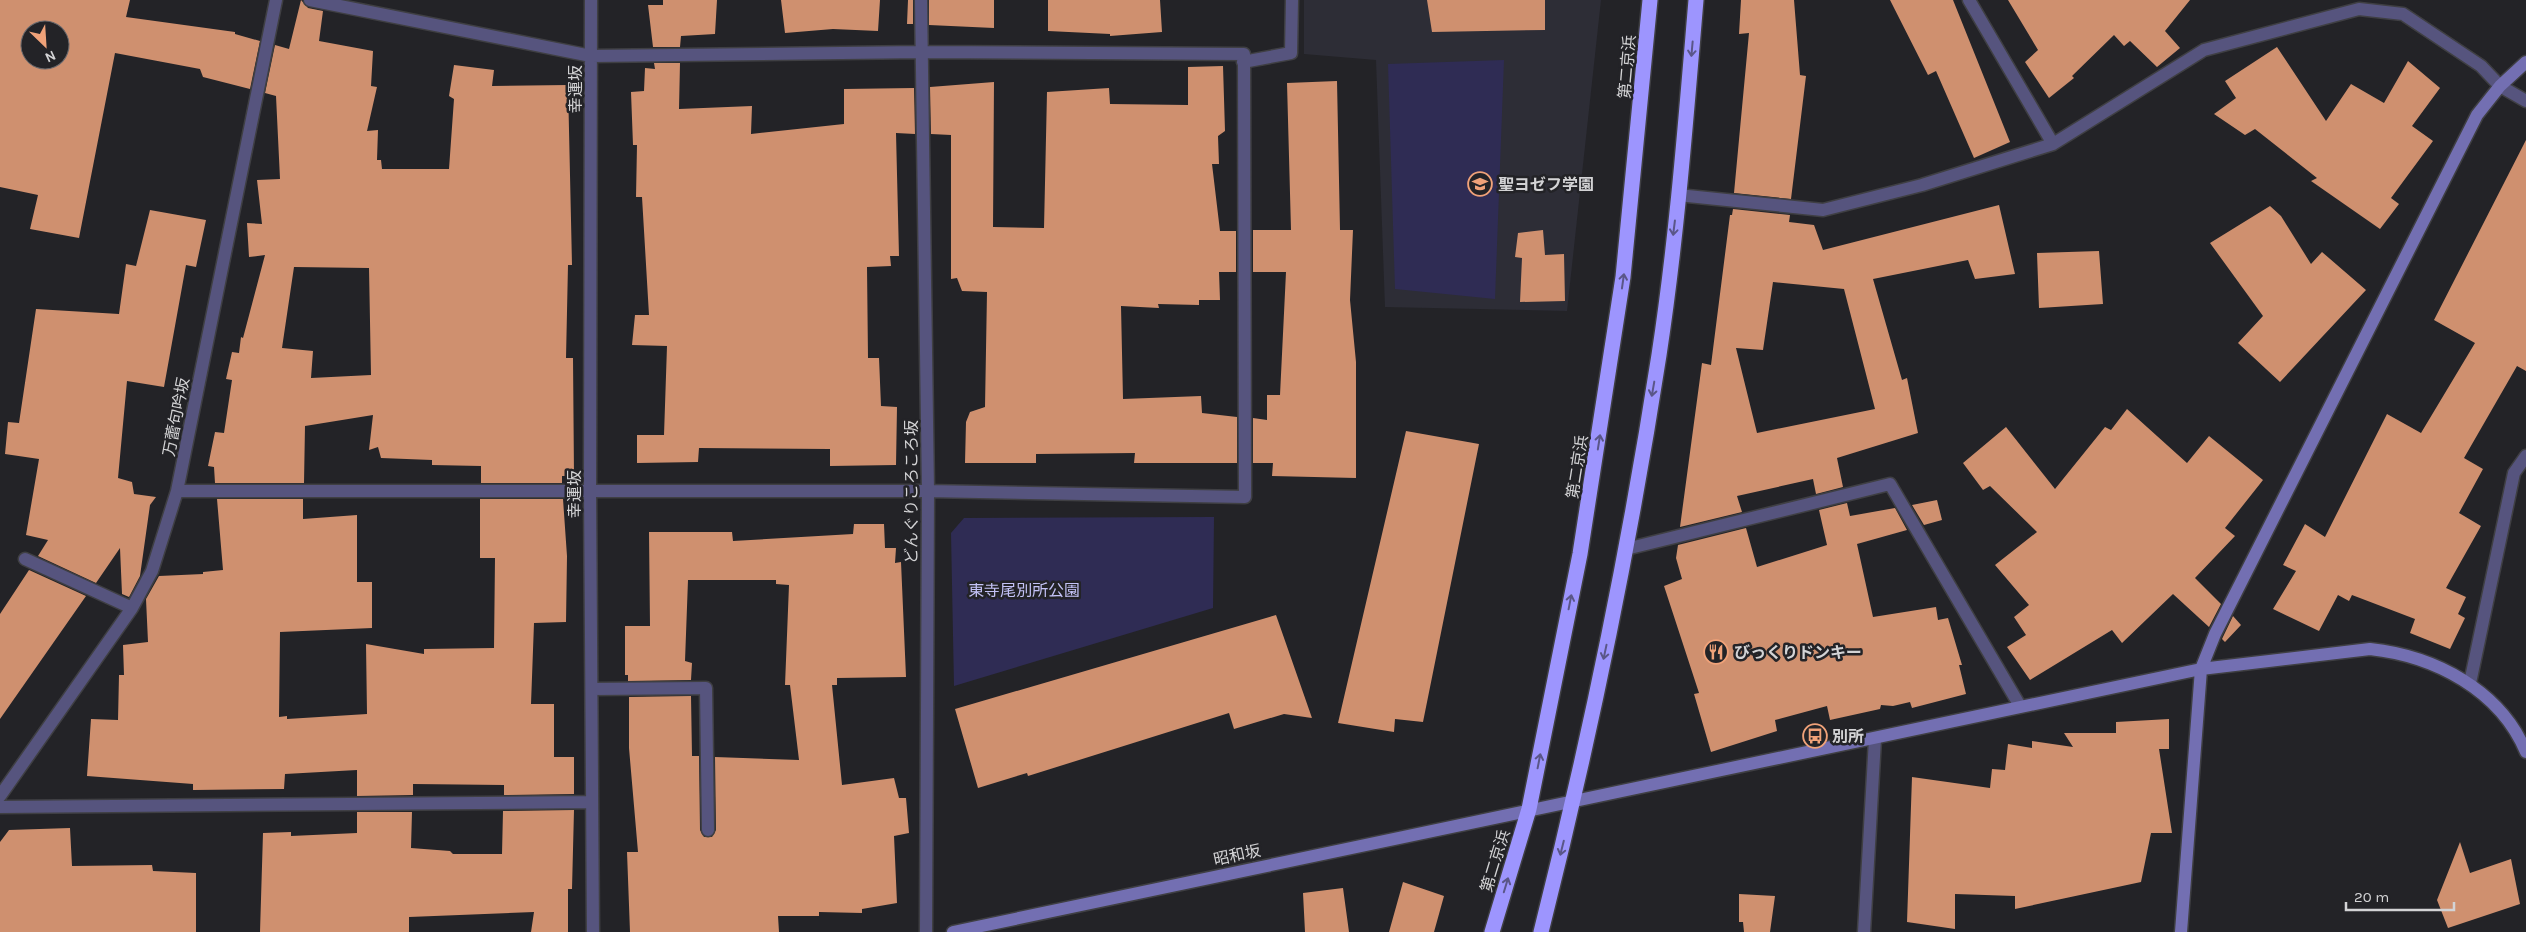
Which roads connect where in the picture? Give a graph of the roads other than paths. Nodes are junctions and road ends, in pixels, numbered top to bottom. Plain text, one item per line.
1 (276, 0) edge
2 (310, 0) edge
3 (591, 0) edge
4 (921, 0) edge
5 (1292, 0) edge
6 (1650, 0) edge
7 (1696, 0) edge
8 (1969, 0) edge
9 (921, 52) junction
10 (591, 56) junction
11 (1244, 62) junction
12 (2526, 62) edge
13 (2500, 86) junction
14 (2526, 101) edge
15 (2053, 144) junction
16 (1678, 195) junction
17 (2526, 456) edge
18 (590, 490) junction
19 (177, 491) junction
20 (928, 491) junction
21 (1626, 549) junction
22 (25, 559) dead end
23 (132, 608) junction
24 (2200, 670) junction
25 (2470, 683) junction
26 (592, 689) junction
27 (2020, 706) junction
28 (1876, 738) junction
29 (2526, 752) edge
30 (0, 796) edge
31 (1574, 800) junction
32 (592, 802) junction
33 (0, 807) edge
34 (1529, 809) junction
35 (708, 830) dead end
36 (594, 932) edge
37 (926, 932) edge
38 (953, 932) edge
39 (1492, 932) edge
40 (1541, 932) edge
41 (1864, 932) edge
42 (2181, 932) edge

1 - 19 street, 万蕾句吟坂
2 - 10 street
3 - 10 street, 幸運坂
4 - 9 street, どんぐりころころ坂
5 - 11 street
34 -> 6 highway, 第二京浜
7 -> 16 highway
8 - 15 street
9 - 10 street
9 - 11 street
9 - 20 street, どんぐりころころ坂
10 - 18 street, 幸運坂
11 - 20 street
12 - 13 street
13 - 14 street
13 - 15 street
13 - 24 street
15 - 16 street
16 -> 21 highway
17 - 25 street
18 - 19 street
18 - 20 street
18 - 26 street, 幸運坂
19 - 23 street, 万蕾句吟坂
20 - 37 street, どんぐりころころ坂
21 - 27 street
21 -> 31 highway
22 - 23 street
23 - 30 street, 万蕾句吟坂
24 - 25 street, 昭和坂
24 - 27 street, 昭和坂
24 - 42 street
25 - 29 street, 昭和坂
26 - 32 street, 幸運坂
26 - 35 street
27 - 28 street, 昭和坂
28 - 31 street, 昭和坂
28 - 41 street
31 - 34 street, 昭和坂
31 -> 40 highway
32 - 33 street
32 - 36 street, 幸運坂
34 - 38 street, 昭和坂
39 -> 34 highway, 第二京浜

